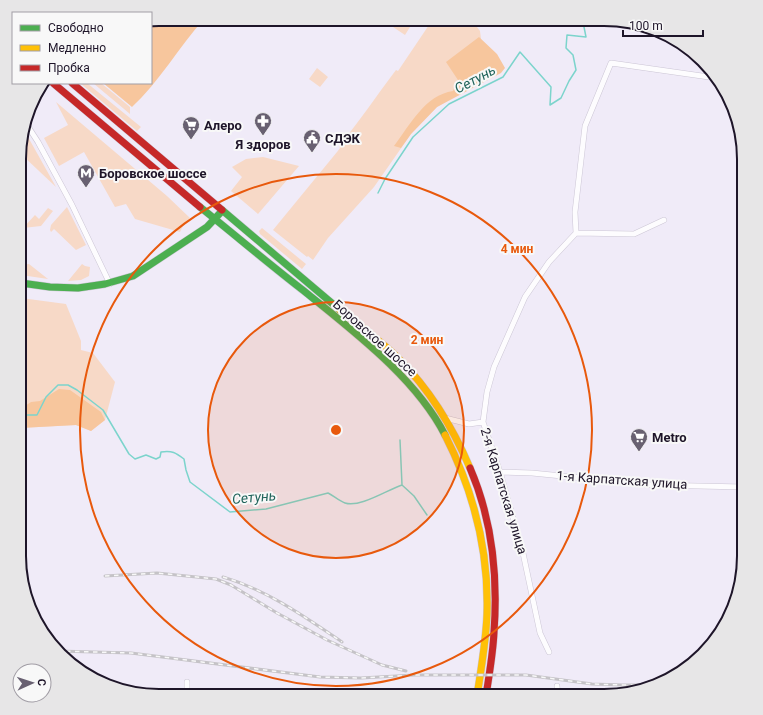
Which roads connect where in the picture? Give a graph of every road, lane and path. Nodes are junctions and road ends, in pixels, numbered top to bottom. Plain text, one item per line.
1 (709, 77) edge
2 (54, 84) edge
3 (73, 84) edge
4 (30, 129) edge
5 (222, 211) junction
6 (215, 220) junction
7 (664, 220) dead end
8 (576, 233) junction
9 (26, 284) edge
10 (110, 284) junction
11 (445, 418) junction
12 (483, 422) junction
13 (500, 472) junction
14 (737, 487) edge
15 (549, 652) dead end
16 (187, 682) dead end
17 (557, 686) dead end
18 (187, 689) edge
19 (478, 689) edge
20 (487, 689) edge
21 (557, 689) edge

1 - 8 street
2 - 6 main road, Боровское шоссе
3 - 5 main road, Боровское шоссе
4 - 10 street
5 - 6 main road
5 - 11 main road, Боровское шоссе
6 - 10 main road
6 - 19 main road, Боровское шоссе
7 - 8 street
8 - 12 street, 2-я Карпатская улица
9 - 10 main road
11 - 12 street
11 - 20 main road, Боровское шоссе
12 - 13 street, 2-я Карпатская улица
13 - 14 street, 1-я Карпатская улица
13 - 15 street, 2-я Карпатская улица
16 - 18 street
17 - 21 street

